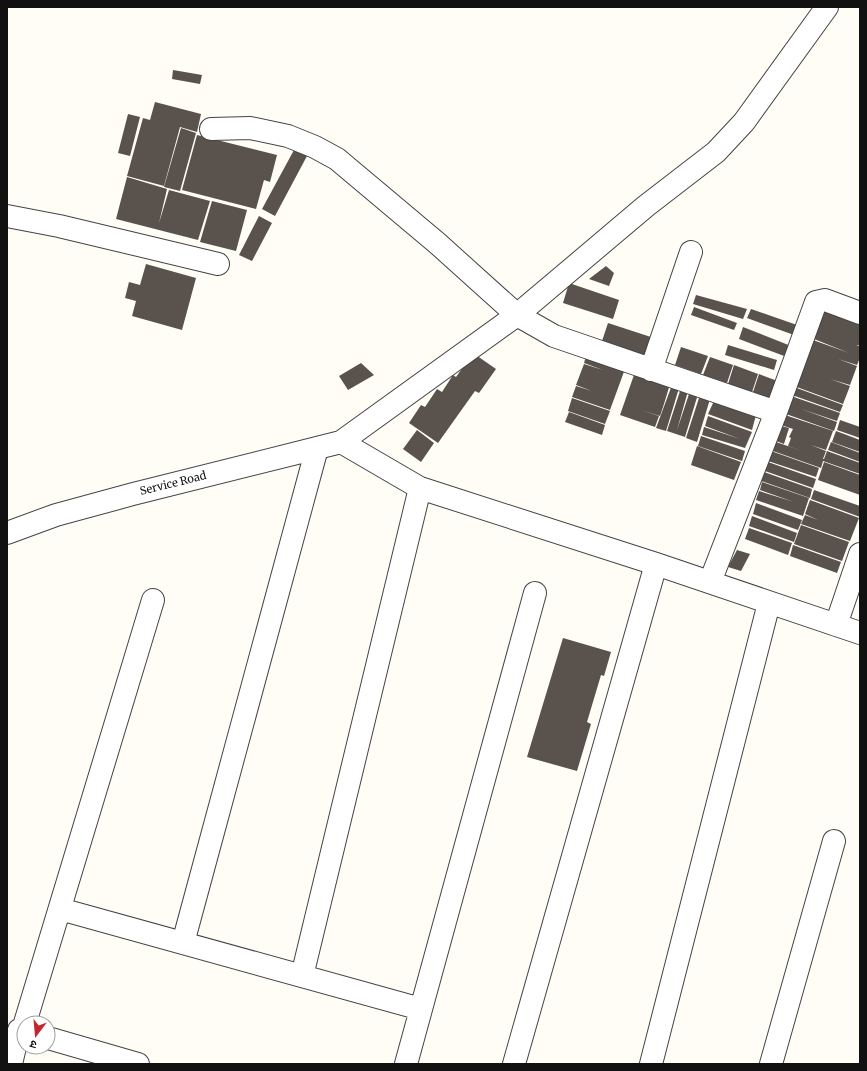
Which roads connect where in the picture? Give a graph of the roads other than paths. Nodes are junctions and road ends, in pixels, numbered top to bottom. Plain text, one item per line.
1 (827, 7) edge
2 (211, 129) dead end
3 (7, 216) edge
4 (691, 252) dead end
5 (218, 264) dead end
6 (860, 313) edge
7 (517, 314) junction
8 (651, 370) junction
9 (776, 412) junction
10 (341, 442) junction
11 (317, 448) junction
12 (420, 488) junction
13 (7, 532) edge
14 (860, 554) edge
15 (656, 564) junction
16 (710, 582) junction
17 (535, 593) dead end
18 (153, 600) dead end
19 (769, 603) junction
20 (836, 624) junction
21 (860, 633) edge
22 (834, 841) dead end
23 (60, 909) junction
24 (183, 943) junction
25 (302, 976) junction
26 (421, 1009) junction
27 (24, 1015) edge
28 (56, 1040) edge
29 (16, 1042) edge
30 (10, 1064) edge
31 (138, 1064) edge
32 (406, 1064) edge
33 (514, 1064) edge
34 (651, 1064) edge
35 (771, 1064) edge

1 - 7 street
2 - 7 street
3 - 5 street
4 - 8 street
6 - 9 street
7 - 8 street
7 - 10 street
8 - 9 street
9 - 16 street
10 - 11 street, Service Road
10 - 12 street
11 - 13 street, Service Road
11 - 24 street
12 - 15 street
12 - 25 street
14 - 20 street
15 - 16 street
15 - 33 street
16 - 19 street
17 - 26 street
18 - 23 street
19 - 20 street
19 - 34 street
20 - 21 street
22 - 35 street
23 - 24 street
23 - 27 street
24 - 25 street
25 - 26 street
26 - 32 street
28 - 31 street
29 - 30 street

